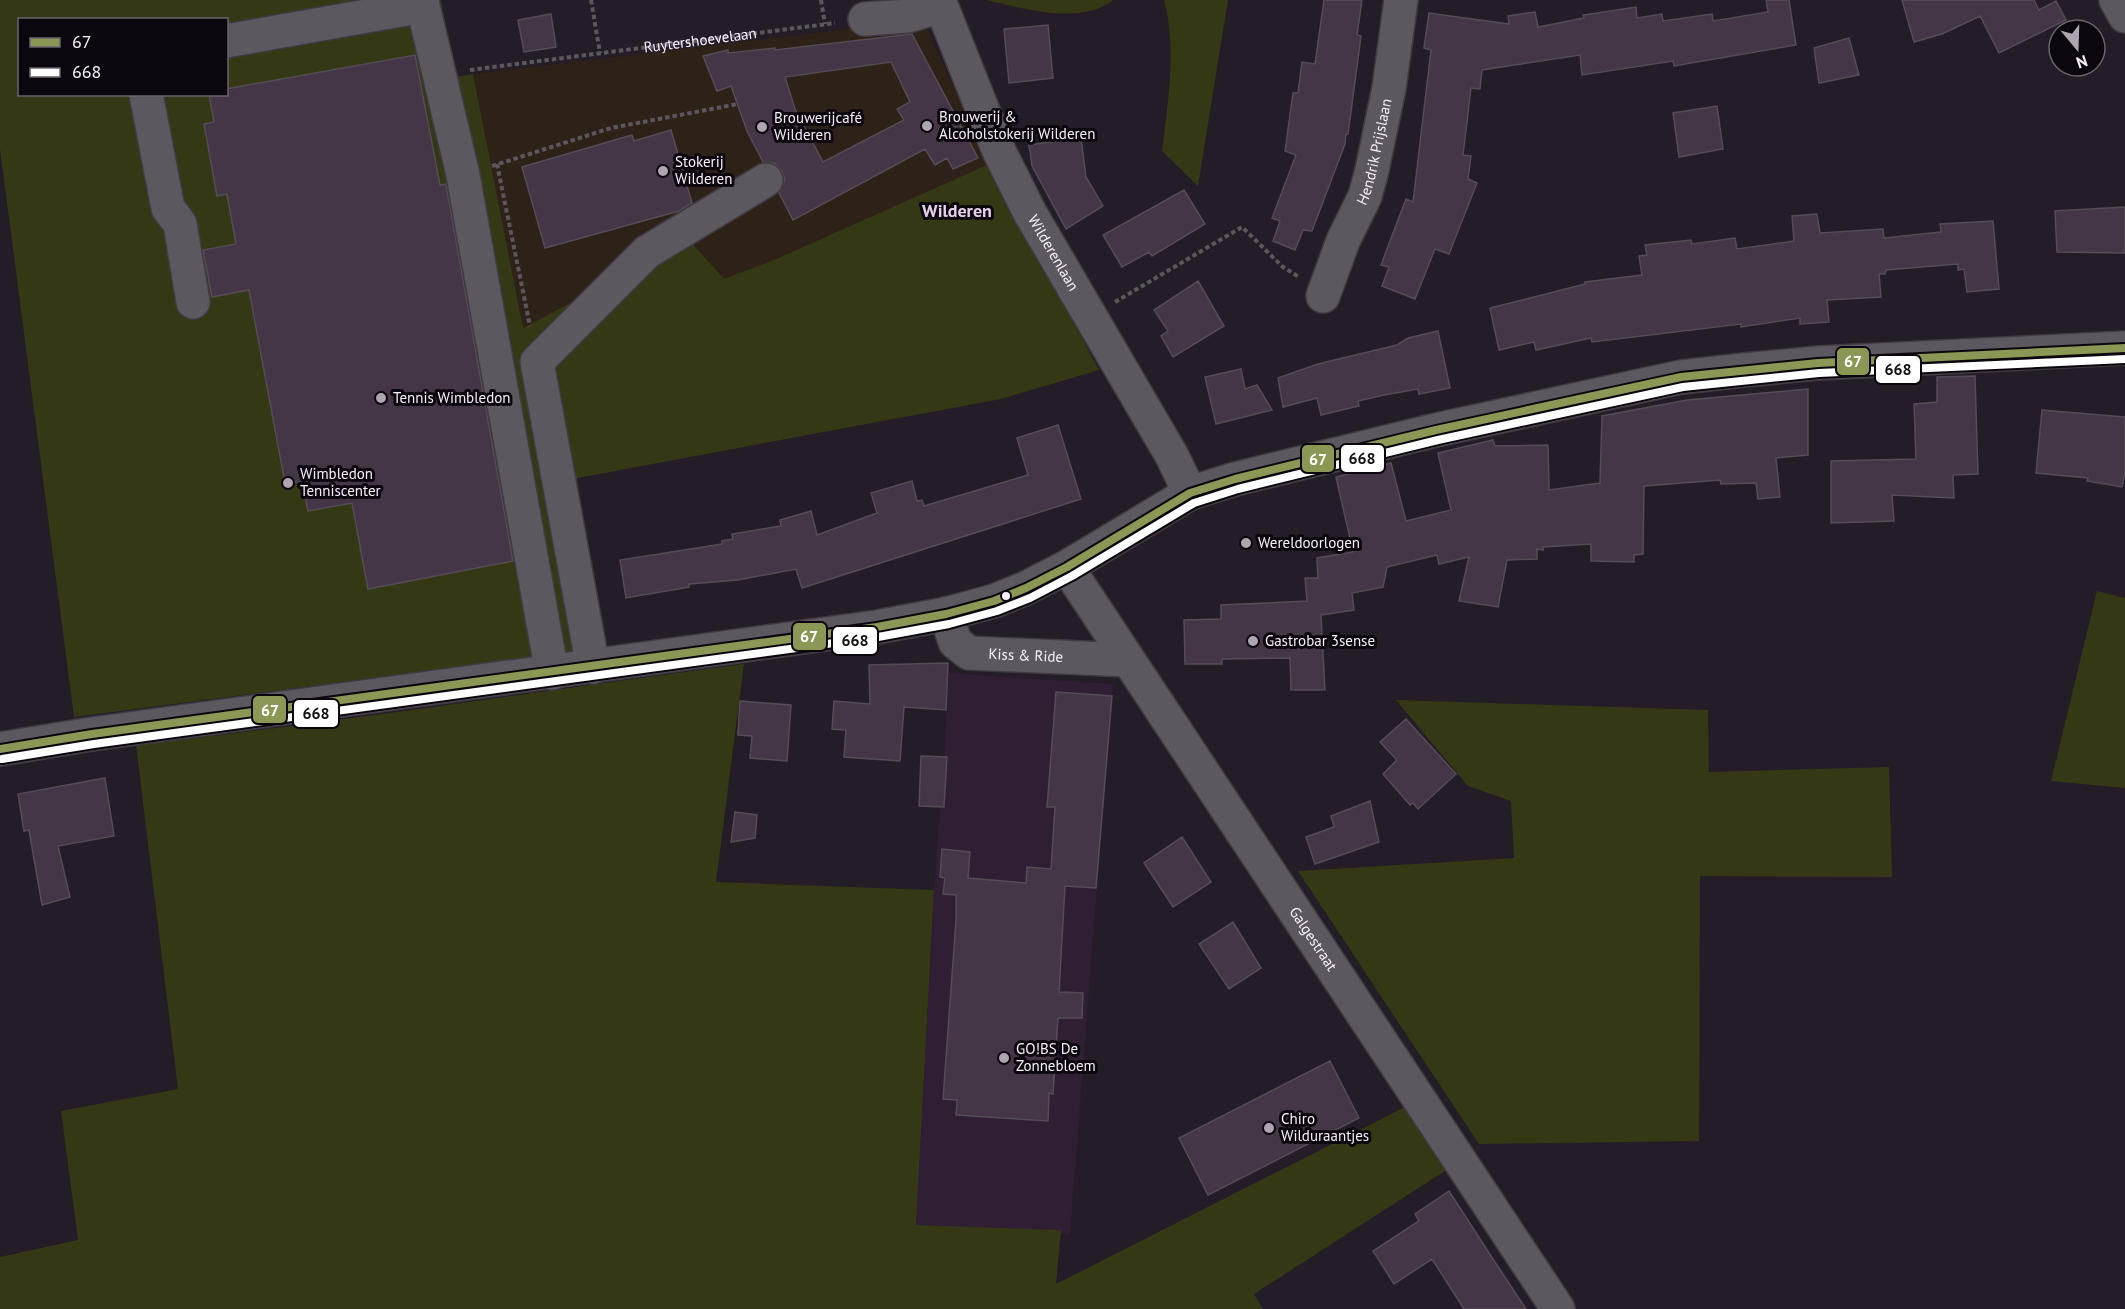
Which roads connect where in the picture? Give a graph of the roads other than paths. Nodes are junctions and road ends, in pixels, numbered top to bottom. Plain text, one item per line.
1 (1401, 0) edge
2 (2116, 0) edge
3 (940, 3) edge
4 (2125, 16) edge
5 (865, 19) road end
6 (228, 41) edge
7 (146, 96) edge
8 (766, 180) dead end
9 (1323, 296) road end
10 (193, 302) dead end
11 (2125, 348) edge
12 (1190, 493) junction
13 (1067, 567) junction
14 (946, 614) junction
15 (1128, 660) junction
16 (593, 667) junction
17 (552, 673) junction
18 (0, 749) edge
19 (1558, 1309) edge

1 - 9 street, Hendrik Prijslaan
2 - 4 street
3 - 5 street
3 - 12 street, Wilderenlaan
6 - 17 street
7 - 10 street
8 - 16 street
11 - 12 street
12 - 13 street
13 - 14 street
13 - 15 street, Galgestraat
14 - 15 street, Kiss & Ride
14 - 16 street
15 - 19 street, Galgestraat
16 - 17 street
17 - 18 street

